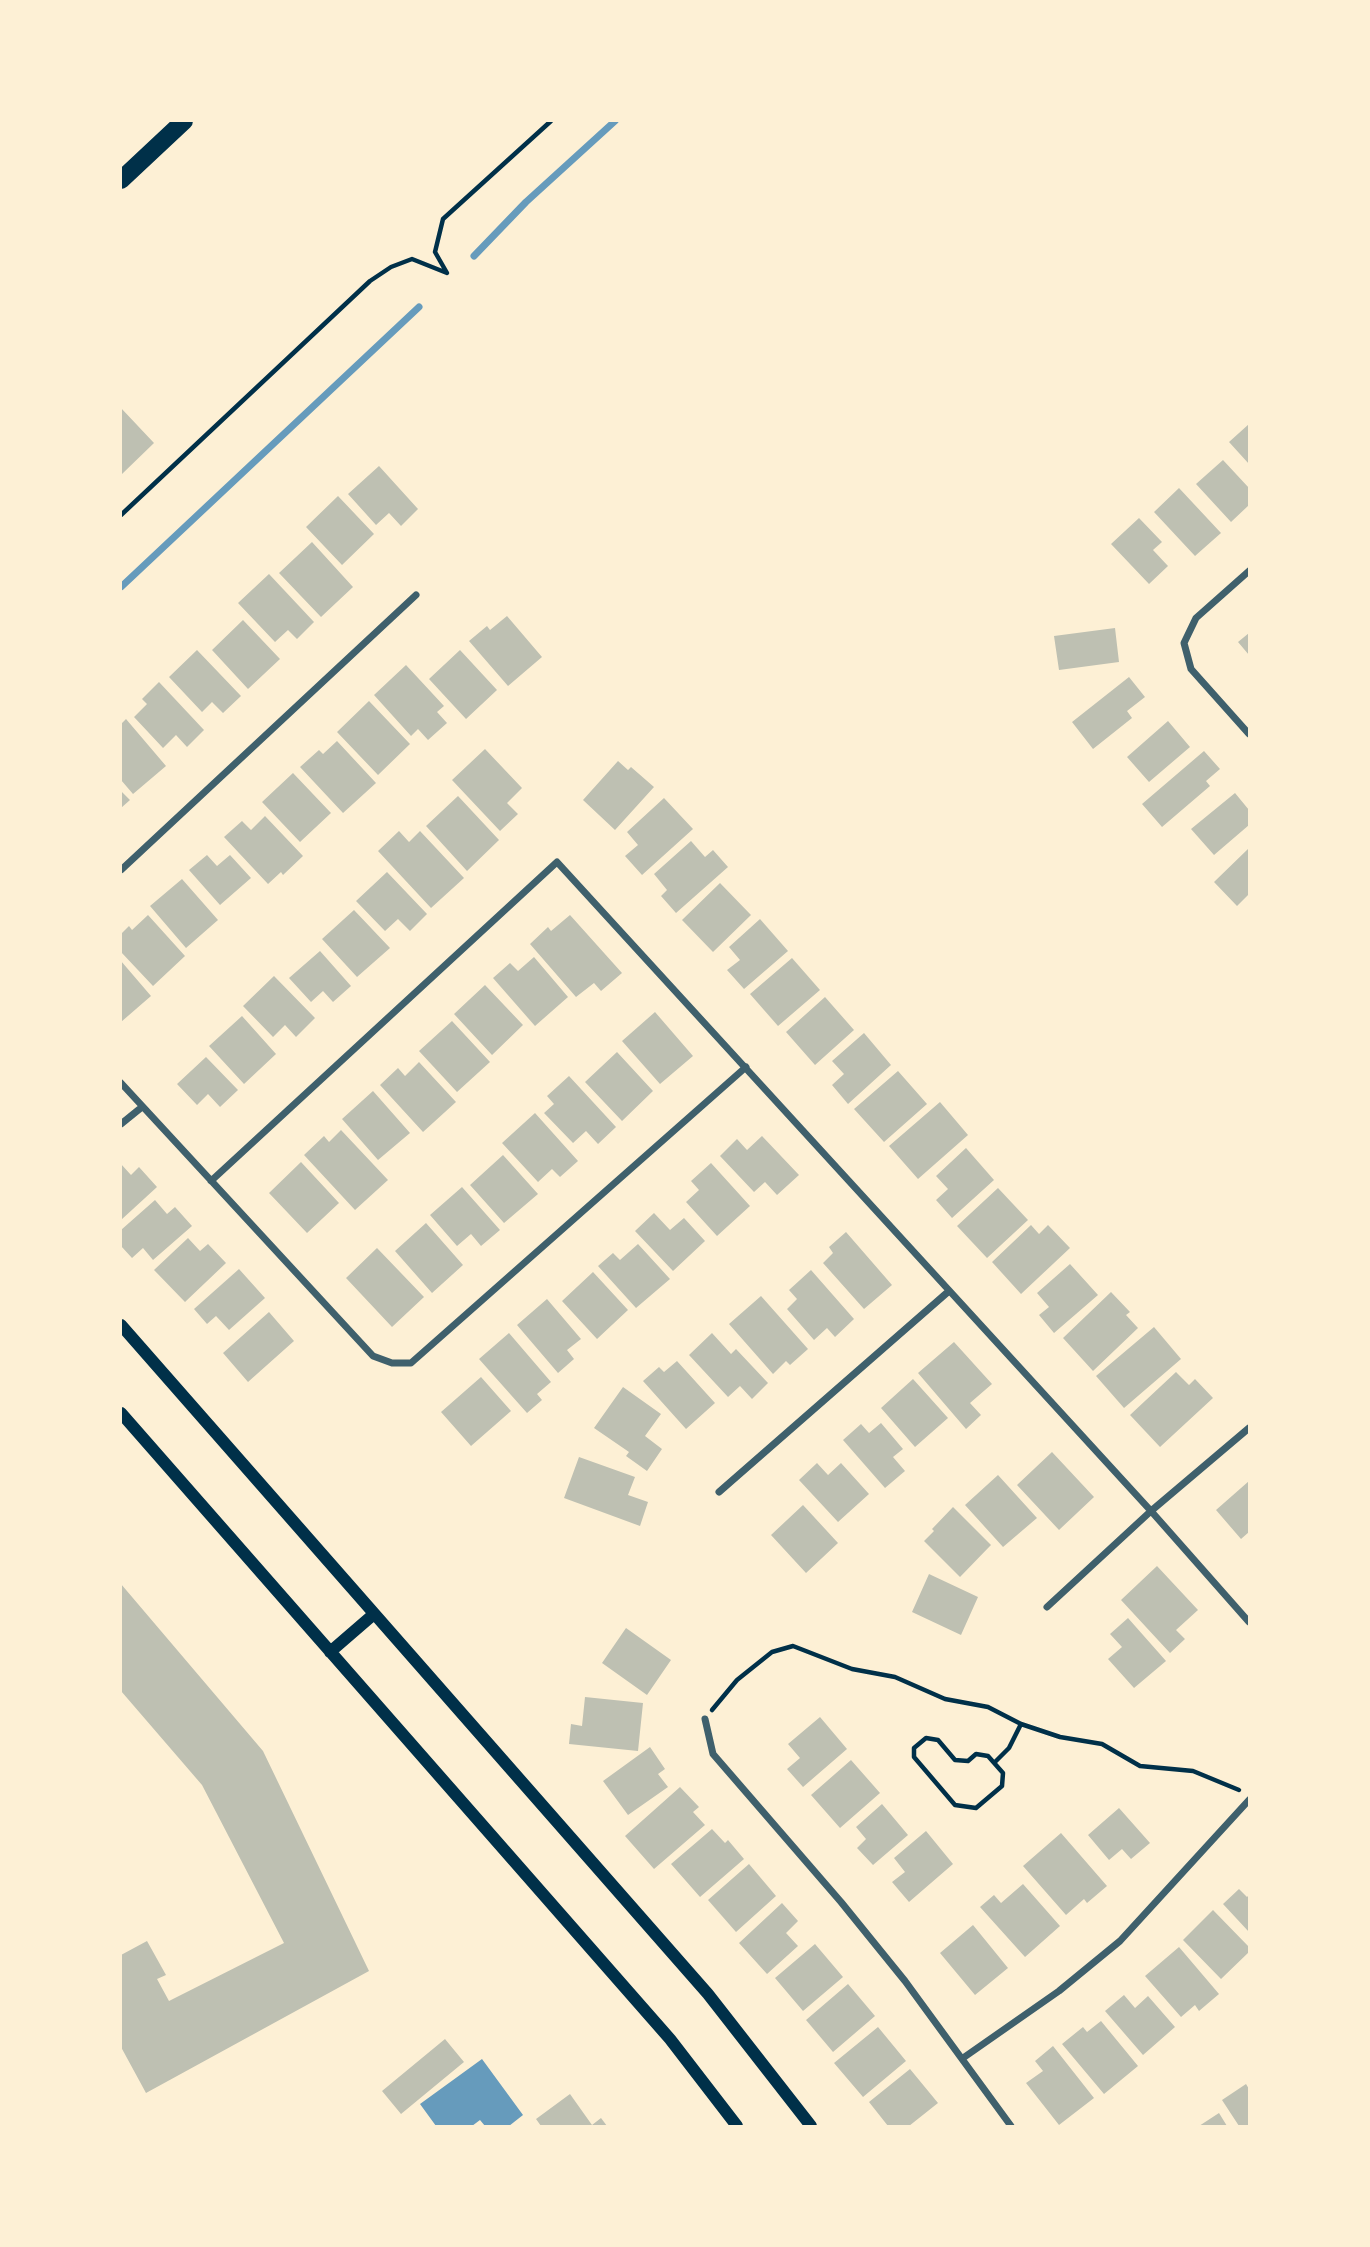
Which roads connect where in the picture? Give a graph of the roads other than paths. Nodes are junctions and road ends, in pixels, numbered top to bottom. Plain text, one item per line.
1 (184, 121) edge
2 (121, 180) edge
3 (1249, 571) edge
4 (416, 595) dead end
5 (1249, 734) edge
6 (121, 870) edge
7 (746, 1067) junction
8 (121, 1083) edge
9 (142, 1107) junction
10 (121, 1124) edge
11 (211, 1181) junction
12 (949, 1291) junction
13 (121, 1325) edge
14 (121, 1413) edge
15 (1249, 1428) edge
16 (719, 1492) dead end
17 (1151, 1511) junction
18 (1047, 1607) dead end
19 (374, 1614) junction
20 (1249, 1622) edge
21 (330, 1652) junction
22 (705, 1718) road end
23 (1249, 1798) edge
24 (964, 2058) junction
25 (737, 2126) edge
26 (811, 2126) edge
27 (1011, 2126) edge

1 - 2 highway
3 - 5 street
4 - 6 street
7 - 11 street
7 - 11 street
7 - 12 street
8 - 9 street
9 - 10 street
9 - 11 street
12 - 16 street
12 - 17 street
13 - 19 main road
14 - 21 main road
15 - 17 street
17 - 18 street
17 - 20 street
19 - 21 main road
19 - 26 main road
21 - 25 main road
22 - 24 street
23 - 24 street
24 - 27 street

